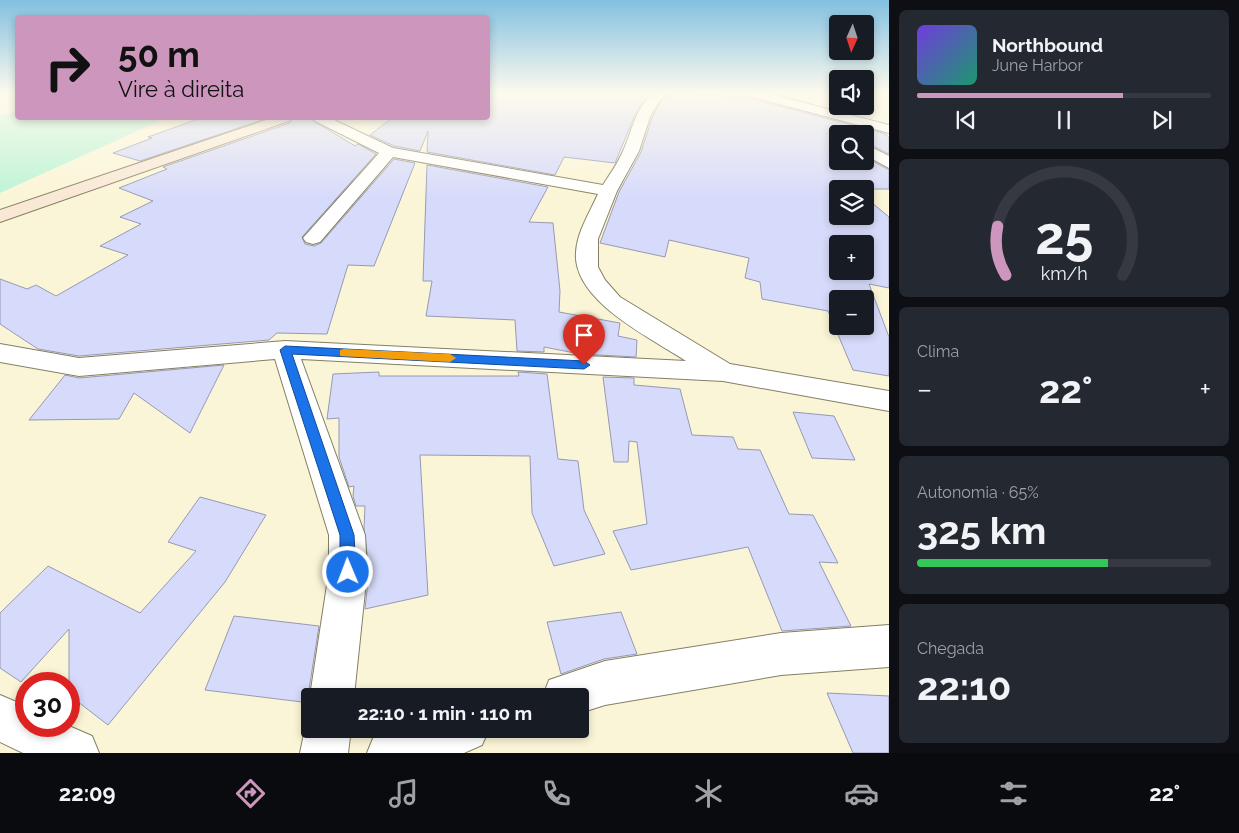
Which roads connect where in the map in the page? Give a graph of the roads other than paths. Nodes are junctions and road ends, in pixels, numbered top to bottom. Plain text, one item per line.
1 (255, 128) edge
2 (341, 128) edge
3 (639, 128) edge
4 (389, 152) junction
5 (874, 154) edge
6 (889, 163) edge
7 (608, 191) junction
8 (0, 216) edge
9 (313, 238) dead end
10 (285, 350) junction
11 (0, 353) edge
12 (724, 372) junction
13 (889, 401) edge
14 (889, 646) edge
15 (333, 688) edge
16 (589, 688) edge
17 (0, 718) edge
18 (326, 738) edge
19 (438, 738) edge
20 (75, 753) edge
21 (324, 753) edge
22 (392, 753) edge

1 - 8 main road
2 - 4 street
3 - 7 street
4 - 7 street
4 - 9 street
5 - 6 street
7 - 12 street
10 - 11 street
10 - 12 street
10 - 15 street
12 - 13 street
14 - 16 street
17 - 20 street
18 - 21 street
19 - 22 street

